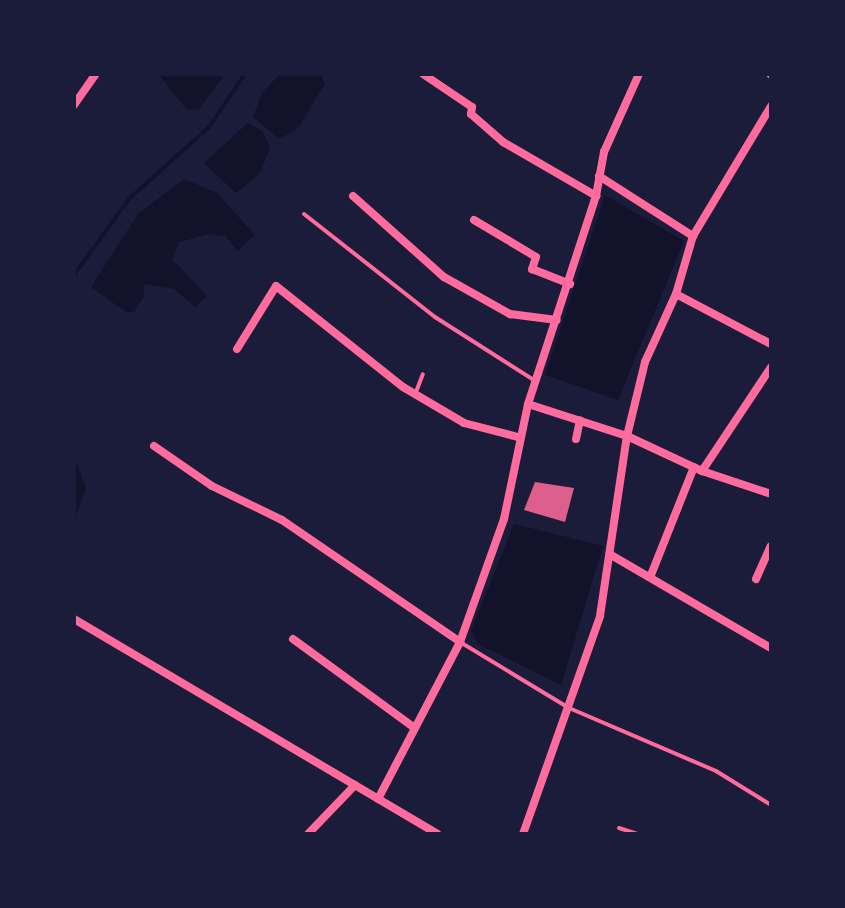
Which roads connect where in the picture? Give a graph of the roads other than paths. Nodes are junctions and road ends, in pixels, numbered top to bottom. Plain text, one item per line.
1 (96, 74) edge
2 (423, 74) edge
3 (639, 74) edge
4 (74, 105) edge
5 (771, 106) edge
6 (599, 176) junction
7 (353, 196) dead end
8 (596, 196) junction
9 (304, 214) dead end
10 (474, 220) dead end
11 (693, 236) junction
12 (570, 284) junction
13 (676, 294) junction
14 (557, 320) junction
15 (771, 344) edge
16 (237, 349) dead end
17 (771, 367) edge
18 (423, 374) dead end
19 (768, 380) edge
20 (536, 381) junction
21 (415, 394) junction
22 (528, 404) junction
23 (580, 420) junction
24 (627, 436) junction
25 (518, 437) junction
26 (576, 439) dead end
27 (154, 446) dead end
28 (698, 469) junction
29 (771, 494) edge
30 (771, 546) edge
31 (611, 555) junction
32 (651, 575) junction
33 (756, 579) dead end
34 (74, 619) edge
35 (293, 639) dead end
36 (460, 642) junction
37 (771, 648) edge
38 (569, 708) junction
39 (412, 726) junction
40 (355, 785) junction
41 (378, 799) junction
42 (771, 805) edge
43 (619, 828) dead end
44 (308, 834) edge
45 (437, 834) edge
46 (523, 834) edge
47 (638, 834) edge

1 - 4 street
2 - 8 street
3 - 6 street
5 - 11 street
6 - 8 street
6 - 11 street
7 - 14 street
8 - 12 street
9 - 20 lane
10 - 12 street
11 - 13 street
12 - 14 street
13 - 15 street
13 - 24 street
14 - 20 street
16 - 21 street
17 - 19 street
18 - 21 lane
19 - 28 street
20 - 22 street
21 - 25 street
22 - 23 street
22 - 25 street
23 - 24 street
23 - 26 street
24 - 28 street
24 - 31 street
25 - 36 street
27 - 36 street
28 - 29 street
28 - 32 street
30 - 33 street
31 - 32 street
31 - 38 street
32 - 37 street
34 - 40 street
35 - 39 street
36 - 38 lane
36 - 39 street
38 - 42 lane
38 - 46 street
39 - 41 street
40 - 41 street
40 - 44 street
41 - 45 street
43 - 47 lane

